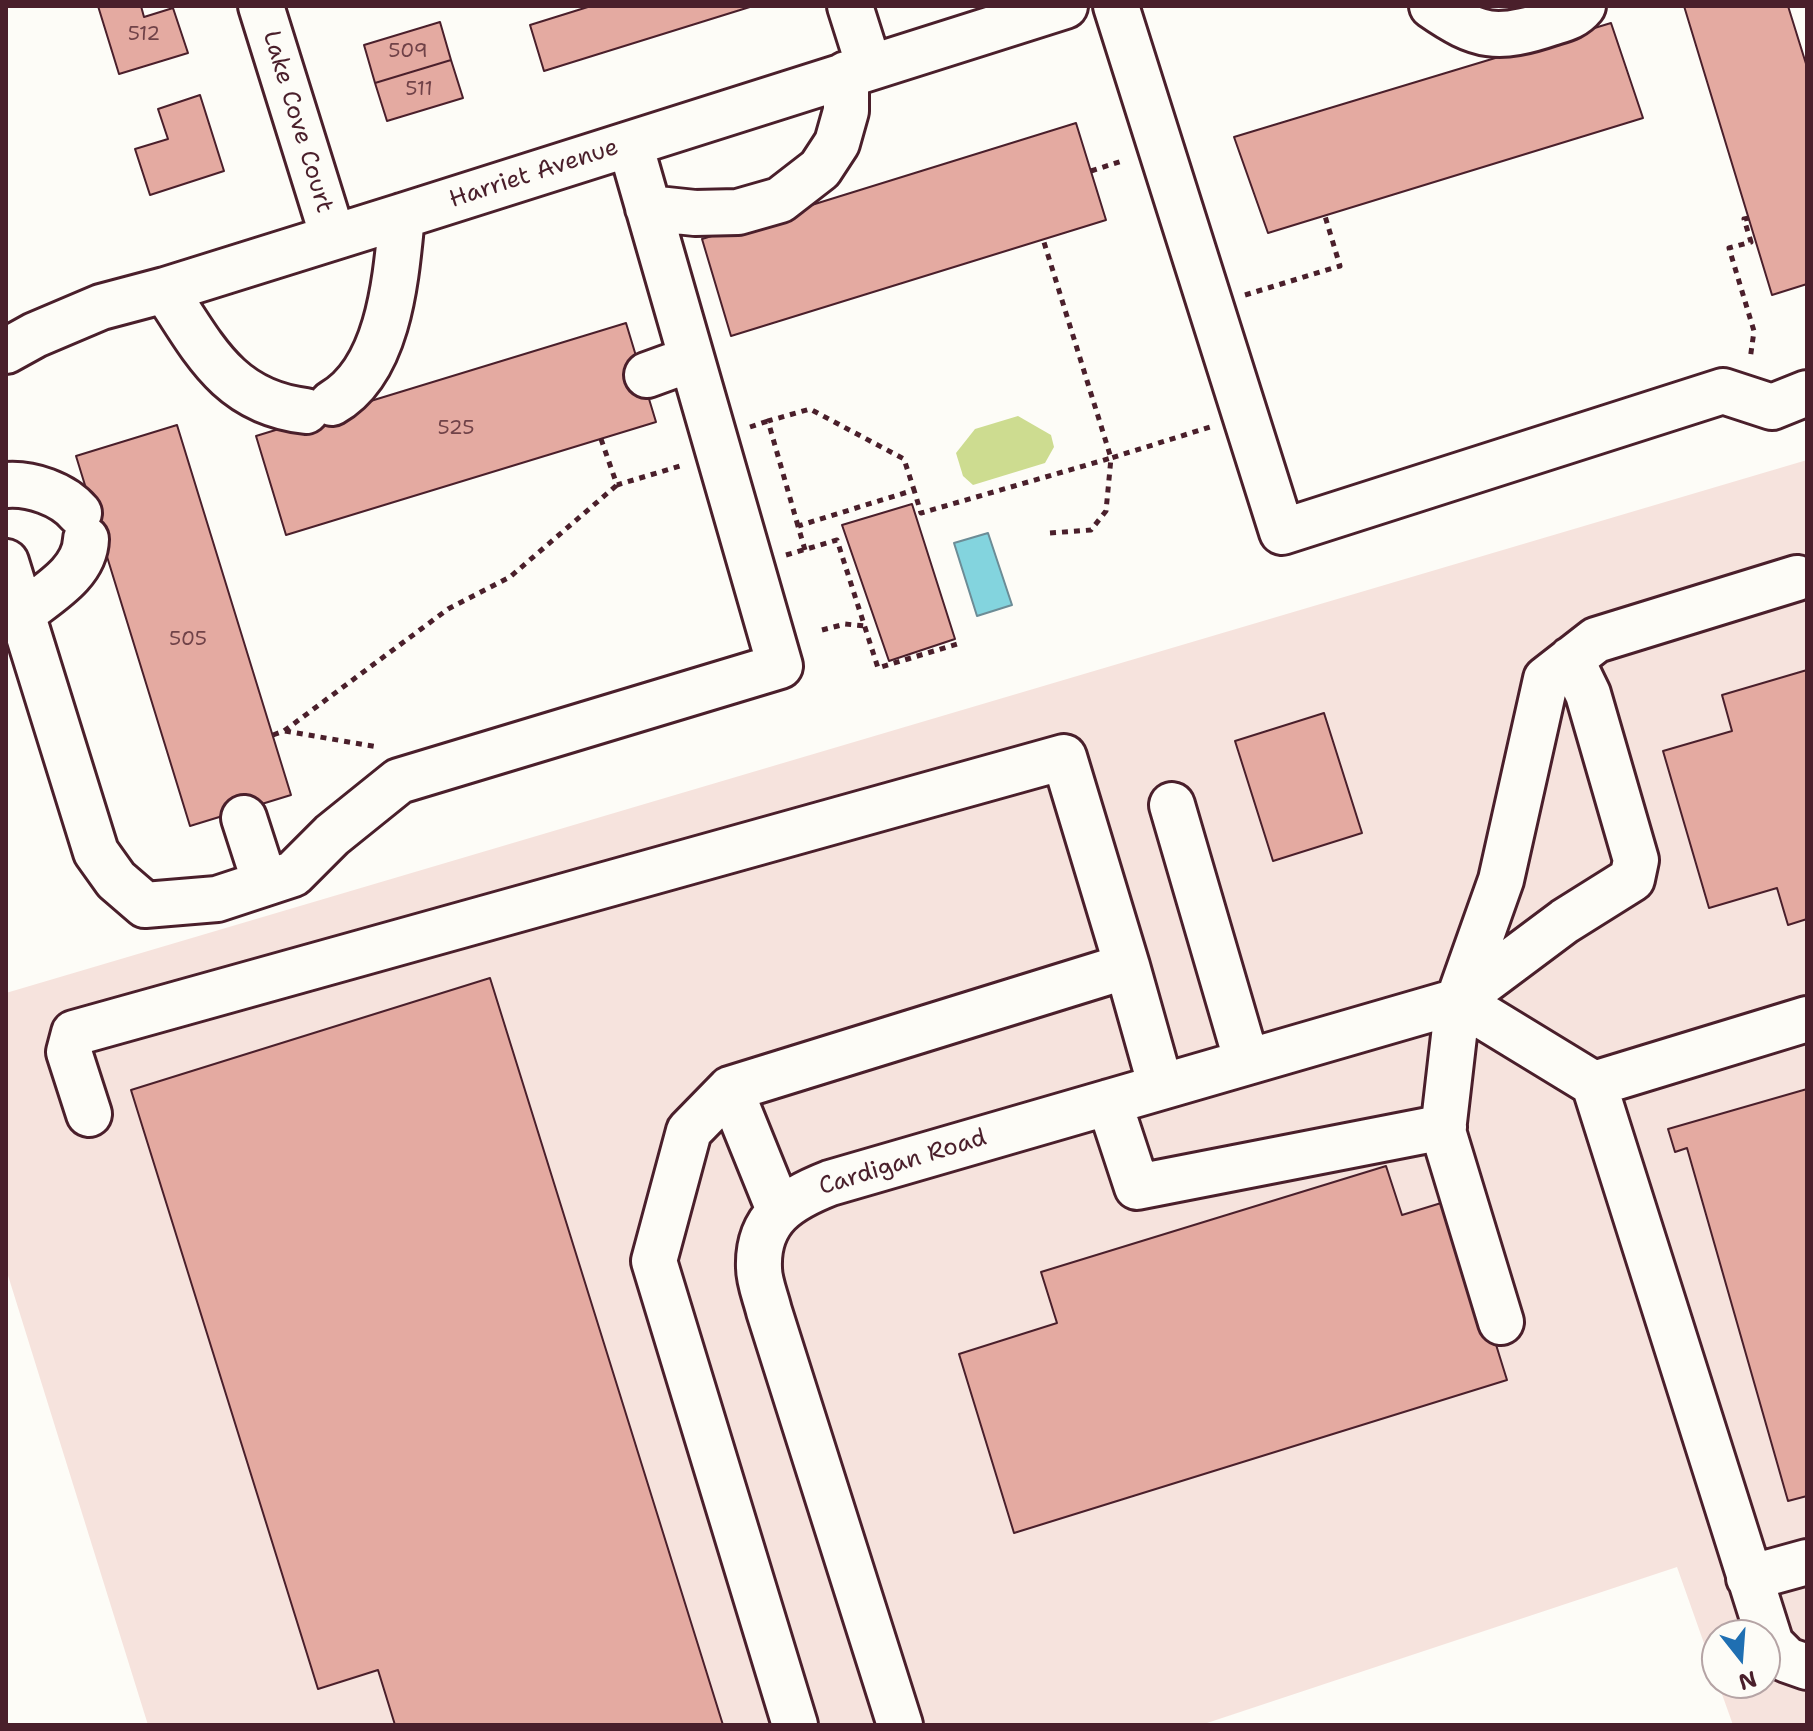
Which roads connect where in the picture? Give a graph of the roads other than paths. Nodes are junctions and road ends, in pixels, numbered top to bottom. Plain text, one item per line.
1 (261, 6) edge
2 (850, 6) edge
3 (1065, 6) edge
4 (1116, 6) edge
5 (1432, 6) edge
6 (1583, 6) edge
7 (857, 70) junction
8 (630, 144) junction
9 (648, 208) junction
10 (402, 216) junction
11 (333, 237) junction
12 (165, 290) junction
13 (6, 351) edge
14 (691, 359) junction
15 (647, 375) dead end
16 (1807, 393) edge
17 (6, 485) edge
18 (6, 562) edge
19 (1797, 578) dead end
20 (23, 613) junction
21 (1571, 659) junction
22 (1172, 805) dead end
23 (244, 818) dead end
24 (265, 883) junction
25 (1127, 966) junction
26 (1458, 1001) junction
27 (1807, 1019) edge
28 (1247, 1062) junction
29 (1594, 1084) junction
30 (1161, 1087) junction
31 (730, 1089) junction
32 (1109, 1102) junction
33 (89, 1114) dead end
34 (1444, 1127) junction
35 (779, 1210) junction
36 (1501, 1322) dead end
37 (1807, 1562) edge
38 (1749, 1578) junction
39 (1807, 1667) edge
40 (795, 1725) edge
41 (900, 1725) edge

1 - 11 street, Lake Cove Court
2 - 7 street
3 - 7 street, Harriet Avenue
4 - 16 street
5 - 6 street
7 - 8 street, Harriet Avenue
7 - 9 street
8 - 9 street
8 - 10 street, Harriet Avenue
9 - 14 street
10 - 11 street, Harriet Avenue
10 - 12 street
11 - 12 street, Harriet Avenue
12 - 13 street, Harriet Avenue
14 - 15 street
14 - 24 street
17 - 20 street
18 - 20 street
19 - 21 street
20 - 24 street
21 - 26 street
21 - 26 street
22 - 28 street
23 - 24 street
25 - 30 street
25 - 31 street
25 - 33 street
26 - 28 street, Cardigan Road
26 - 29 street
26 - 34 street
27 - 29 street
28 - 30 street, Cardigan Road
29 - 38 street
30 - 32 street, Cardigan Road
31 - 35 street
31 - 40 street
32 - 34 street
32 - 35 street, Cardigan Road
34 - 36 street
35 - 41 street
37 - 38 street
38 - 39 street

